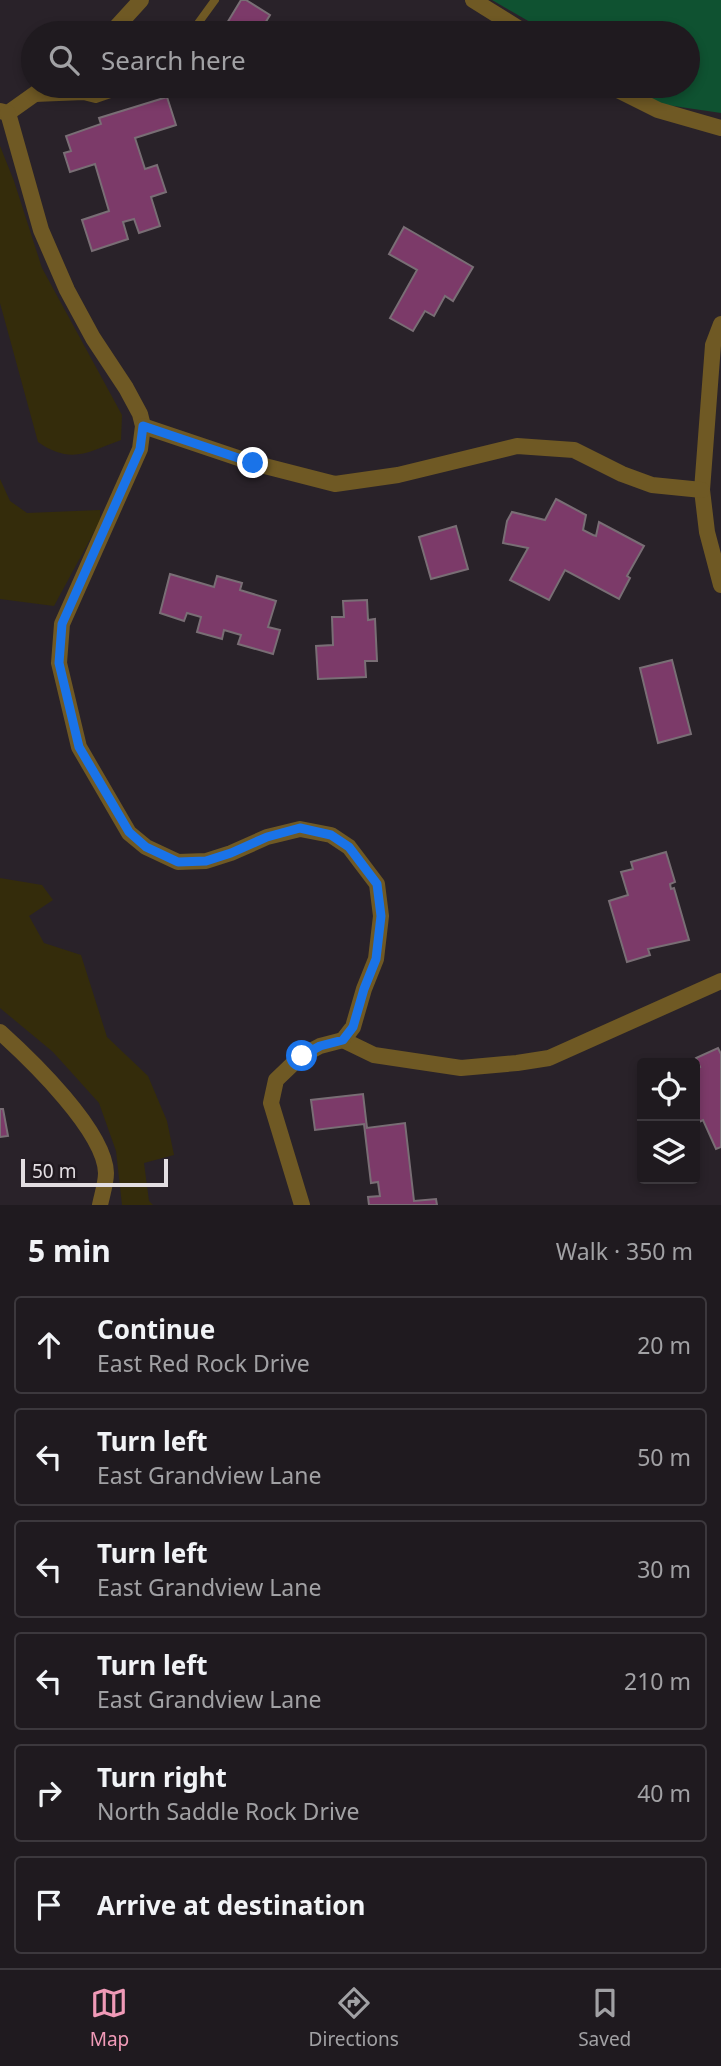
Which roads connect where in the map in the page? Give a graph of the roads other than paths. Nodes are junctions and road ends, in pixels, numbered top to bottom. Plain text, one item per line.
1 (141, 0) edge
2 (215, 0) edge
3 (473, 0) edge
4 (122, 21) edge
5 (200, 21) edge
6 (507, 21) edge
7 (46, 98) edge
8 (634, 98) edge
9 (27, 99) joint
10 (4, 112) edge
11 (721, 128) edge
12 (721, 324) edge
13 (143, 426) junction
14 (702, 490) junction
15 (721, 585) edge
16 (721, 981) edge
17 (0, 1032) edge
18 (343, 1040) junction
19 (100, 1205) edge
20 (302, 1205) edge

1 - 4 street
2 - 5 lane
3 - 6 street
7 - 9 lane
8 - 11 street
9 - 10 street
10 - 13 street
12 - 14 street
13 - 14 street
13 - 18 street
14 - 15 street
16 - 18 street
17 - 19 street
18 - 20 street

